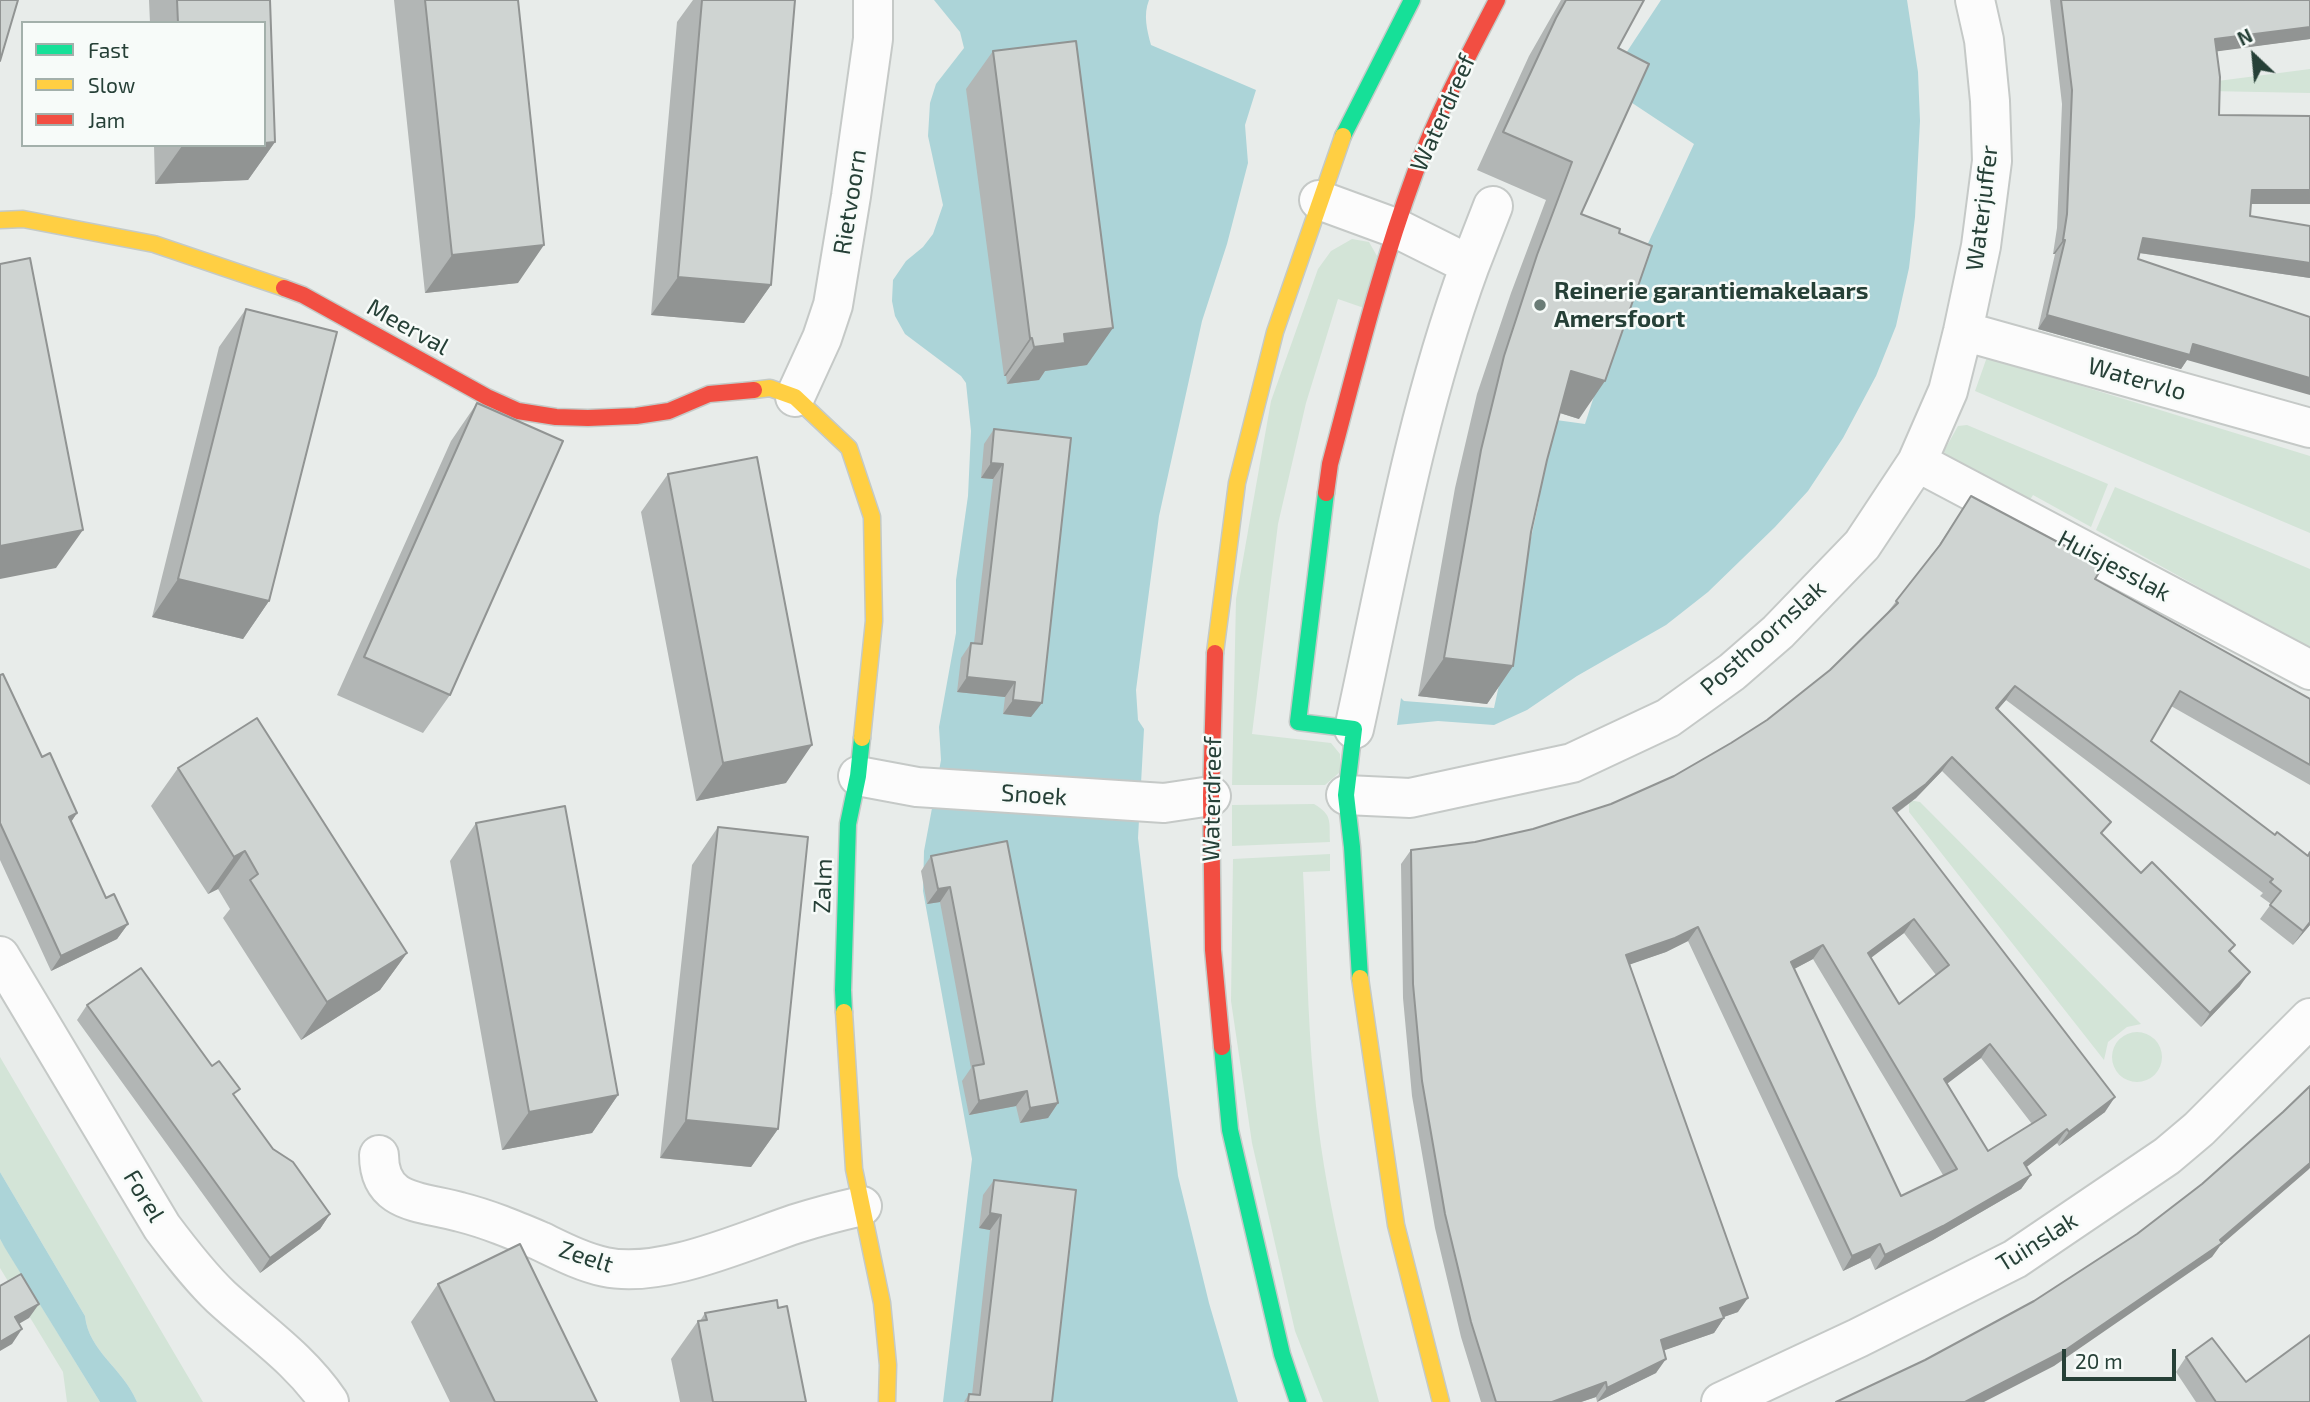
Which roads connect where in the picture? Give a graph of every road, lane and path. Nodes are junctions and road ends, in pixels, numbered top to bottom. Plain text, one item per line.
1 (873, 0) edge
2 (1412, 0) edge
3 (1497, 0) edge
4 (1975, 0) edge
5 (1319, 200) junction
6 (1493, 206) dead end
7 (0, 220) edge
8 (1398, 229) junction
9 (1470, 265) junction
10 (1964, 331) junction
11 (795, 397) junction
12 (2310, 428) edge
13 (1917, 462) junction
14 (2310, 670) edge
15 (1354, 729) junction
16 (858, 776) junction
17 (1346, 795) junction
18 (1211, 796) junction
19 (0, 956) edge
20 (2310, 1018) edge
21 (379, 1155) dead end
22 (862, 1206) junction
23 (329, 1402) edge
24 (887, 1402) edge
25 (1298, 1402) edge
26 (1441, 1402) edge
27 (1721, 1402) edge

1 - 11 street, Rietvoorn
2 - 5 street, Waterdreef
3 - 8 street, Waterdreef
4 - 10 street, Waterjuffer
5 - 8 street
5 - 18 street, Waterdreef
6 - 9 street
7 - 11 street, Meerval
8 - 9 street
8 - 15 street, Waterdreef
9 - 15 street
10 - 12 street, Watervlo
10 - 13 street, Posthoornslak
11 - 16 street, Zalm
13 - 14 street, Huisjesslak
13 - 17 street, Posthoornslak
15 - 17 street
16 - 18 street, Snoek
16 - 22 street, Zalm
17 - 26 street
18 - 25 street, Waterdreef
19 - 23 street, Forel
20 - 27 street, Tuinslak
21 - 22 street, Zeelt
22 - 24 street, Zalm

